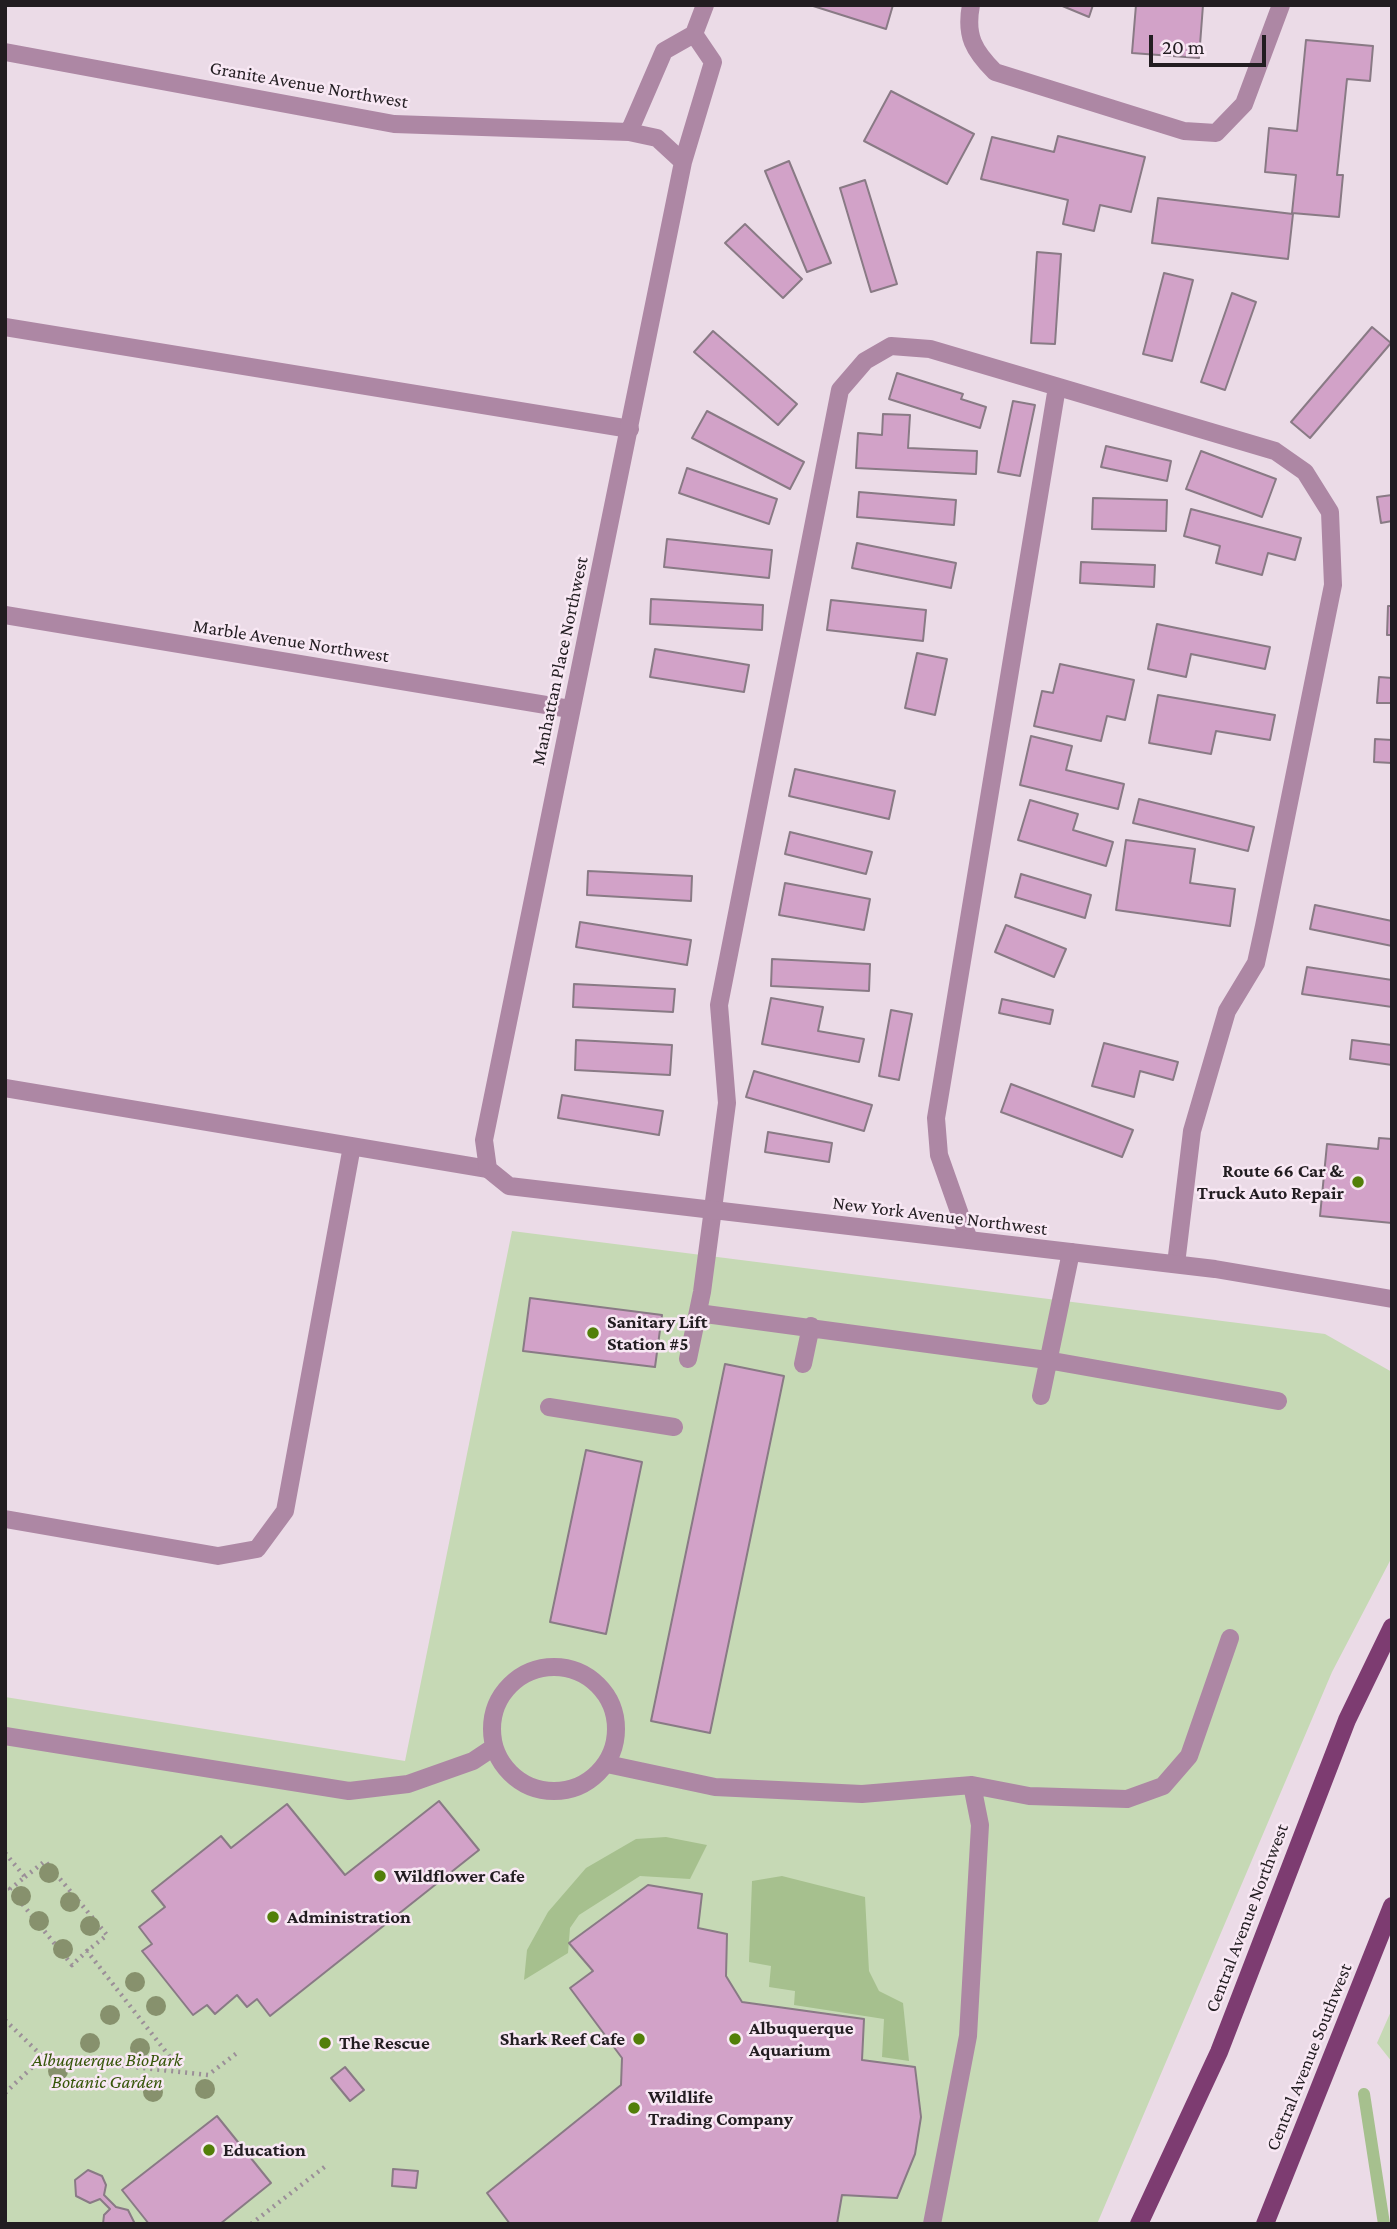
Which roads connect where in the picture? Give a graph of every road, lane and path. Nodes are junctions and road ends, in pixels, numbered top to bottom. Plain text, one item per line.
1 (705, 5) edge
2 (971, 5) edge
3 (1281, 5) edge
4 (694, 34) junction
5 (5, 52) edge
6 (629, 132) junction
7 (683, 162) junction
8 (5, 327) edge
9 (1057, 387) junction
10 (630, 429) junction
11 (5, 615) edge
12 (570, 709) junction
13 (5, 1087) edge
14 (352, 1146) junction
15 (488, 1169) junction
16 (713, 1210) junction
17 (969, 1240) junction
18 (1071, 1252) junction
19 (1176, 1264) junction
20 (1392, 1298) edge
21 (698, 1313) junction
22 (811, 1326) junction
23 (688, 1359) dead end
24 (1047, 1360) junction
25 (803, 1364) dead end
26 (1041, 1396) dead end
27 (1278, 1401) dead end
28 (548, 1407) dead end
29 (674, 1427) dead end
30 (5, 1519) edge
31 (1392, 1627) edge
32 (1230, 1638) dead end
33 (5, 1735) edge
34 (494, 1747) junction
35 (607, 1763) junction
36 (972, 1785) junction
37 (5, 1853) edge
38 (25, 1877) junction
39 (1392, 1906) edge
40 (87, 1951) junction
41 (5, 2020) edge
42 (237, 2053) dead end
43 (43, 2057) junction
44 (181, 2071) junction
45 (5, 2093) edge
46 (327, 2165) dead end
47 (251, 2224) edge
48 (932, 2224) edge
49 (1139, 2224) edge
50 (1265, 2224) edge

1 - 4 street
2 - 3 street
4 - 6 street
4 - 7 street, Manhattan Place Northwest
5 - 6 street, Granite Avenue Northwest
6 - 7 street, Granite Avenue Northwest
7 - 10 street, Manhattan Place Northwest
8 - 10 street
9 - 16 street
9 - 17 street
9 - 19 street
10 - 12 street, Manhattan Place Northwest
11 - 12 street, Marble Avenue Northwest
12 - 15 street, Manhattan Place Northwest
13 - 14 street
14 - 15 street
14 - 30 street
15 - 16 street, New York Avenue Northwest
16 - 17 street, New York Avenue Northwest
16 - 21 street
17 - 18 street, New York Avenue Northwest
18 - 19 street, New York Avenue Northwest
18 - 24 street
19 - 20 street, New York Avenue Northwest
21 - 22 street
21 - 23 street
22 - 24 street
22 - 25 street
24 - 26 street
24 - 27 street
28 - 29 street
31 - 49 main road, Central Avenue Northwest
32 - 36 street
33 - 34 street
34 - 35 street
34 - 35 street
35 - 36 street
36 - 48 street
37 - 38 path
38 - 40 path
38 - 40 path
39 - 50 main road, Central Avenue Southwest
40 - 44 path
41 - 43 path
42 - 44 path
43 - 44 path
43 - 45 path
46 - 47 path

